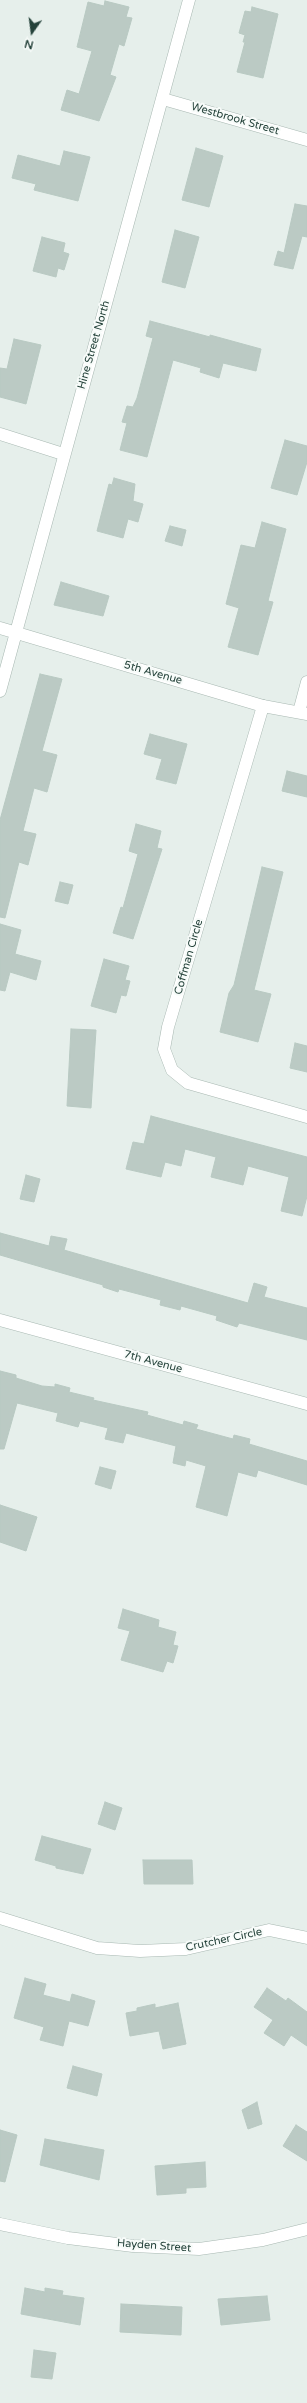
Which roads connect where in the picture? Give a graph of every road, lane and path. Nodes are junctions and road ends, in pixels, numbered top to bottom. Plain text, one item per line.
1 (189, 0) edge
2 (163, 99) junction
3 (307, 140) edge
4 (0, 434) edge
5 (63, 454) junction
6 (0, 628) edge
7 (16, 633) junction
8 (307, 682) edge
9 (0, 691) edge
10 (263, 706) junction
11 (303, 713) edge
12 (307, 1117) edge
13 (0, 1320) edge
14 (307, 1404) edge
15 (0, 1918) edge
16 (307, 1938) edge
17 (0, 2224) edge
18 (307, 2229) edge

1 - 2 street, Hine Street North
2 - 3 street, Westbrook Street
2 - 5 street, Hine Street North
4 - 5 street
5 - 7 street, Hine Street North
6 - 7 street, 5th Avenue
7 - 9 street, Hine Street North
7 - 10 street, 5th Avenue
8 - 11 street
10 - 11 street, 5th Avenue
10 - 12 street, Coffman Circle
13 - 14 street, 7th Avenue
15 - 16 street, Crutcher Circle
17 - 18 street, Hayden Street

